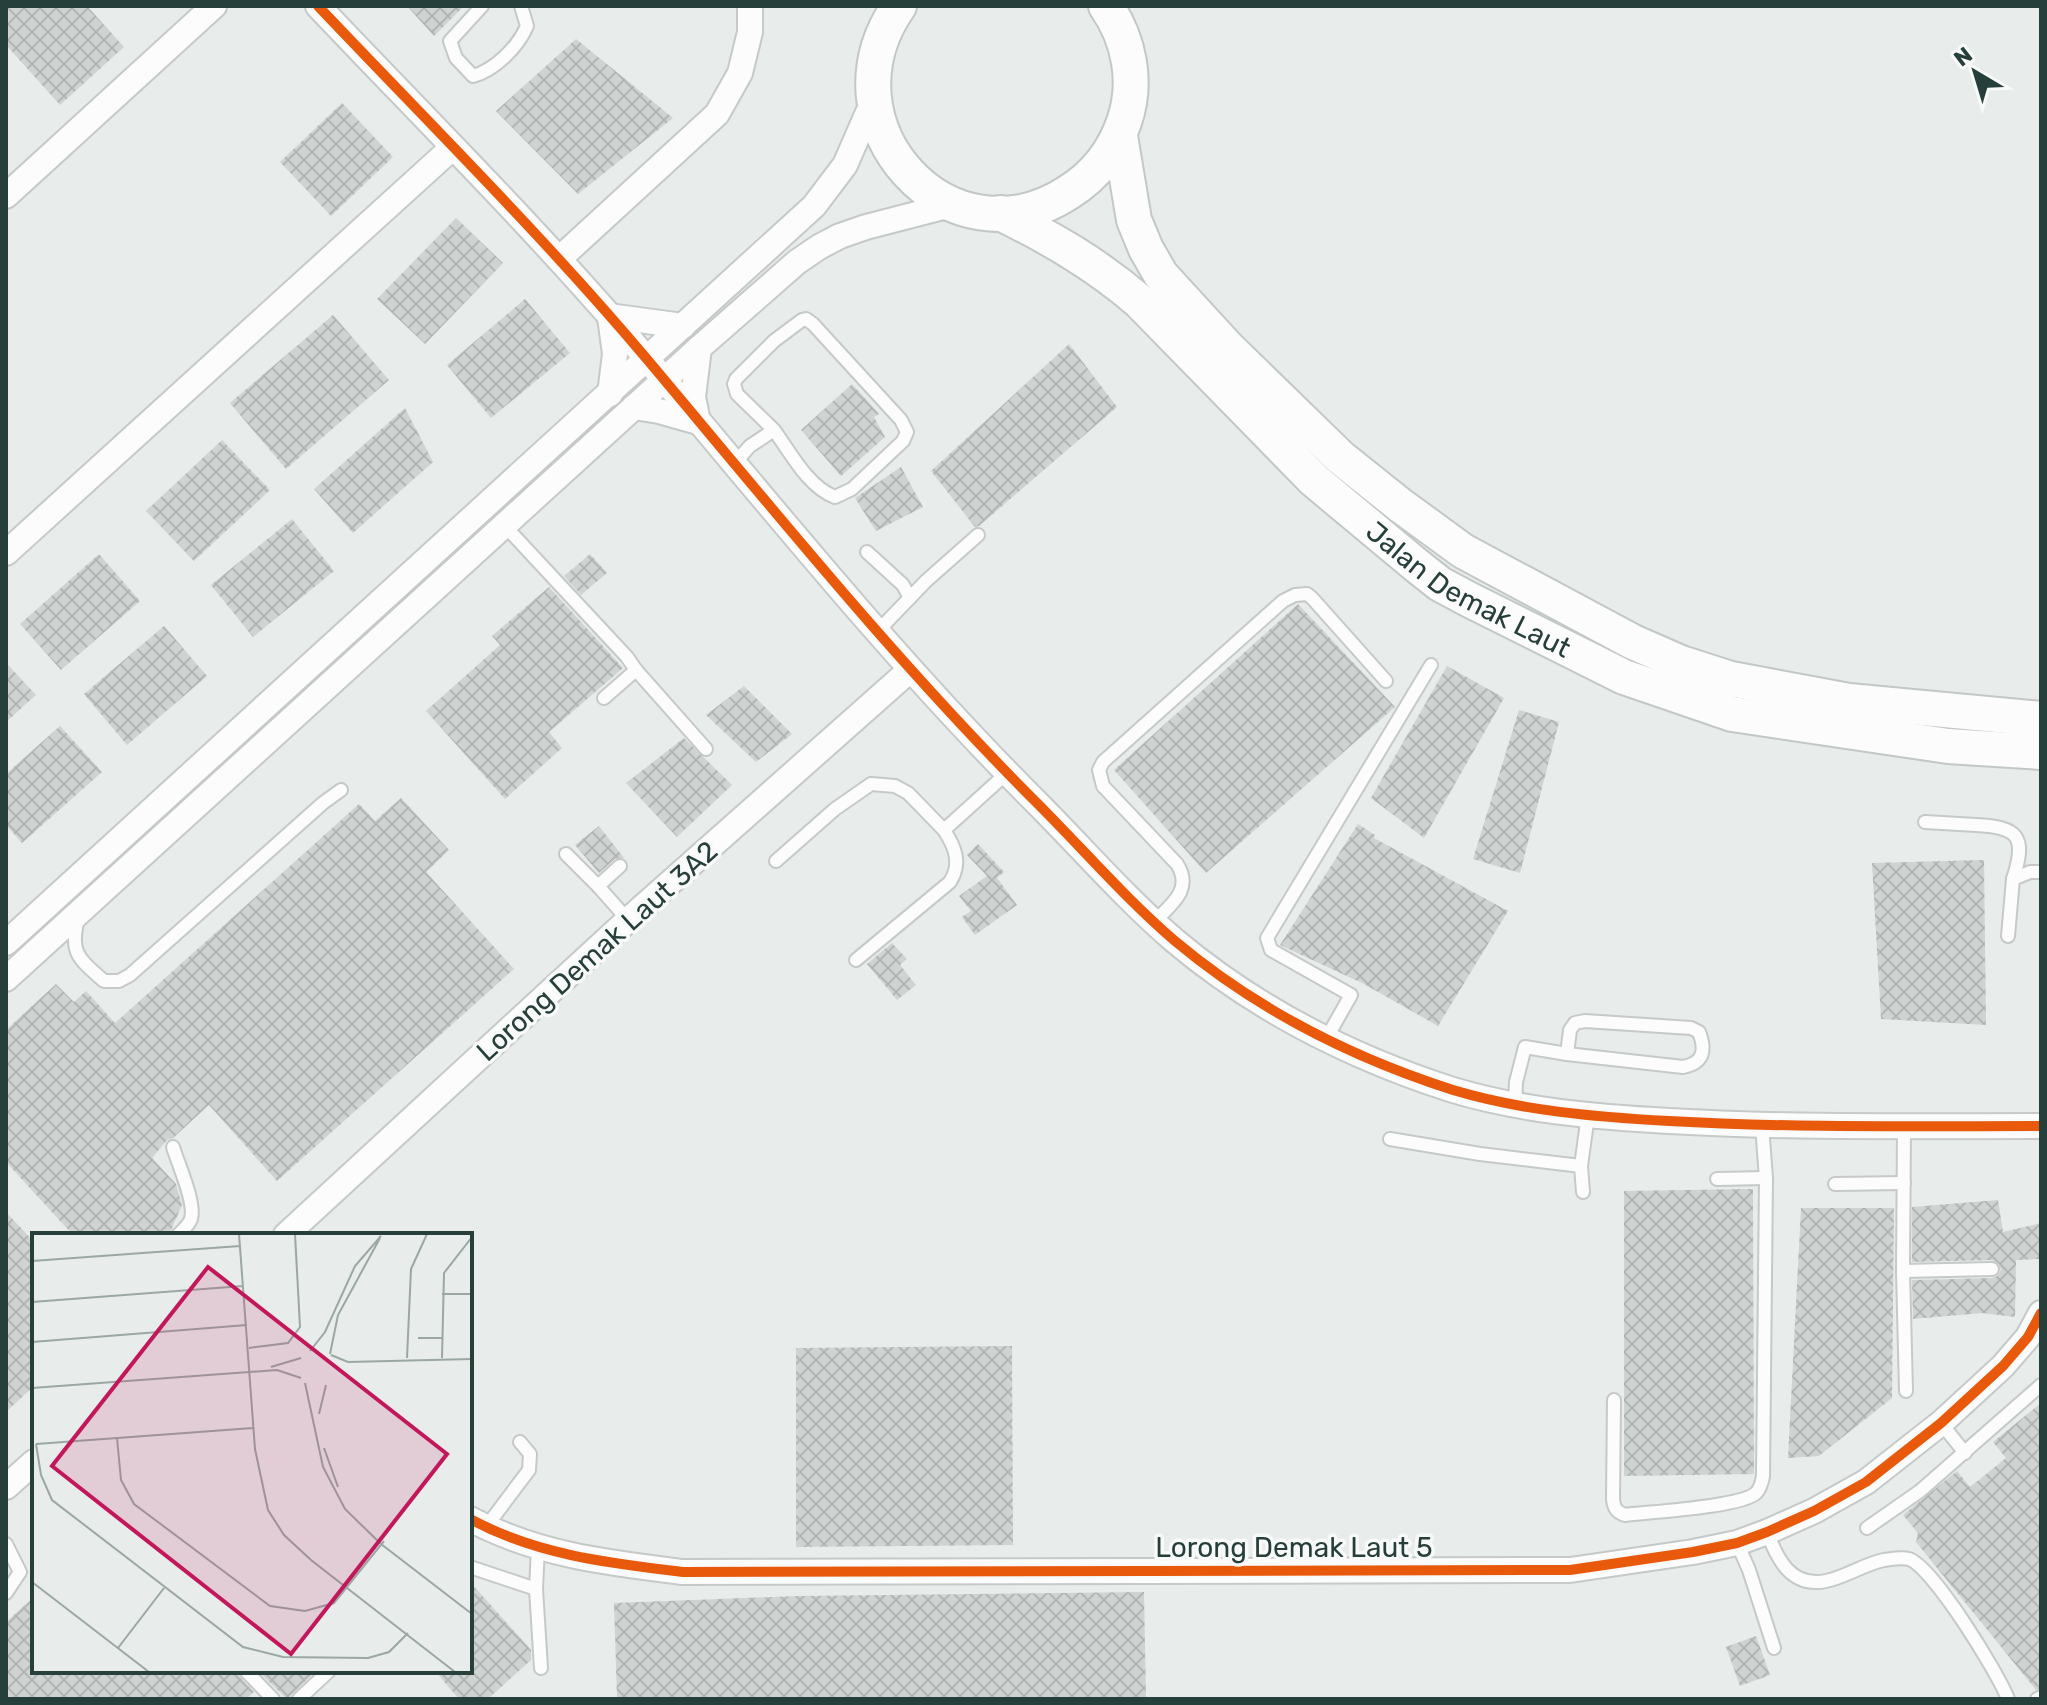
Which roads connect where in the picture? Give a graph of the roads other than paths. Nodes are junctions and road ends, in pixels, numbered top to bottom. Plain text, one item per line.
1 (214, 6) edge
2 (318, 6) edge
3 (482, 6) edge
4 (521, 6) edge
5 (750, 6) edge
6 (892, 11) edge
7 (1115, 13) edge
8 (873, 101) junction
9 (1120, 136) junction
10 (452, 148) junction
11 (6, 196) edge
12 (955, 204) junction
13 (1000, 213) junction
14 (559, 259) junction
15 (609, 316) junction
16 (683, 326) junction
17 (699, 348) junction
18 (647, 360) junction
19 (664, 380) junction
20 (610, 394) junction
21 (634, 407) junction
22 (698, 422) junction
23 (774, 430) junction
24 (733, 465) junction
25 (505, 526) junction
26 (978, 535) dead end
27 (867, 552) dead end
28 (6, 553) edge
29 (910, 598) junction
30 (876, 633) junction
31 (1431, 665) dead end
32 (636, 670) junction
33 (910, 670) junction
34 (1386, 681) dead end
35 (604, 698) dead end
36 (2041, 719) edge
37 (706, 749) dead end
38 (2041, 752) edge
39 (1007, 773) junction
40 (341, 790) dead end
41 (1925, 822) dead end
42 (944, 830) junction
43 (566, 854) dead end
44 (776, 861) dead end
45 (620, 866) dead end
46 (2041, 872) edge
47 (2013, 879) junction
48 (598, 886) junction
49 (80, 912) junction
50 (628, 920) junction
51 (1155, 921) junction
52 (2008, 936) dead end
53 (6, 943) edge
54 (856, 960) dead end
55 (6, 979) edge
56 (1326, 1039) junction
57 (1567, 1054) junction
58 (1515, 1106) junction
59 (1588, 1115) junction
60 (1762, 1126) junction
61 (1904, 1126) junction
62 (2041, 1126) edge
63 (1390, 1139) dead end
64 (173, 1147) dead end
65 (1581, 1166) junction
66 (1766, 1178) junction
67 (1717, 1179) dead end
68 (1904, 1183) junction
69 (1835, 1184) dead end
70 (1583, 1192) dead end
71 (180, 1233) edge
72 (288, 1233) edge
73 (1992, 1269) dead end
74 (1903, 1271) junction
75 (2041, 1313) edge
76 (2041, 1385) edge
77 (1906, 1391) dead end
78 (1614, 1400) dead end
79 (1941, 1423) junction
80 (520, 1442) dead end
81 (1965, 1453) junction
82 (32, 1464) edge
83 (6, 1487) edge
84 (478, 1523) edge
85 (1867, 1528) dead end
86 (1767, 1532) junction
87 (1737, 1543) junction
88 (6, 1544) edge
89 (538, 1548) junction
90 (472, 1568) edge
91 (536, 1589) junction
92 (6, 1593) edge
93 (1774, 1648) dead end
94 (541, 1668) dead end
95 (248, 1673) edge
96 (327, 1673) edge
97 (273, 1699) edge
98 (299, 1699) edge
99 (2008, 1699) edge

1 - 11 street
2 - 10 street
3 - 4 lane
5 - 14 street
6 - 8 main road
7 - 9 main road
8 - 12 main road
8 - 16 street
9 - 13 main road
9 - 36 main road, Jalan Demak Laut
10 - 14 street
10 - 28 street
12 - 13 main road
12 - 17 street
13 - 38 main road, Jalan Demak Laut
14 - 15 street
15 - 16 street
15 - 18 street
15 - 20 street
16 - 18 street
17 - 19 street
17 - 22 street
18 - 19 street
18 - 20 street
19 - 21 street
19 - 22 street
20 - 53 street
21 - 22 street
21 - 25 street
22 - 24 street
23 - 23 lane
23 - 24 lane
24 - 30 street
25 - 32 lane
25 - 49 street
26 - 29 lane
27 - 29 lane
29 - 30 lane
30 - 33 street
31 - 56 lane
32 - 35 lane
32 - 37 lane
33 - 39 street
33 - 50 street, Lorong Demak Laut 3A2
34 - 51 lane
39 - 42 lane
39 - 51 street
40 - 49 lane
41 - 47 lane
42 - 44 lane
42 - 54 lane
43 - 48 lane
45 - 48 lane
46 - 47 lane
47 - 52 lane
48 - 50 lane
49 - 55 street
50 - 72 street, Lorong Demak Laut 3A2
51 - 56 street
56 - 58 street
57 - 57 lane
57 - 58 lane
58 - 59 street
59 - 60 street
59 - 65 lane
60 - 61 street
60 - 66 lane
61 - 62 street
61 - 68 lane
63 - 65 lane
64 - 71 lane
65 - 70 lane
66 - 67 lane
66 - 78 lane
68 - 69 lane
68 - 74 lane
73 - 74 lane
74 - 77 lane
75 - 79 street, Lorong Demak Laut 5
76 - 81 lane
79 - 81 lane
79 - 86 street, Lorong Demak Laut 5
80 - 84 lane
81 - 85 lane
82 - 83 street
84 - 89 street, Lorong Demak Laut 5
86 - 87 street, Lorong Demak Laut 5
86 - 99 lane
87 - 89 street, Lorong Demak Laut 5
87 - 93 lane
88 - 92 lane
89 - 91 lane
90 - 91 lane
91 - 94 lane
95 - 97 lane
96 - 98 lane

